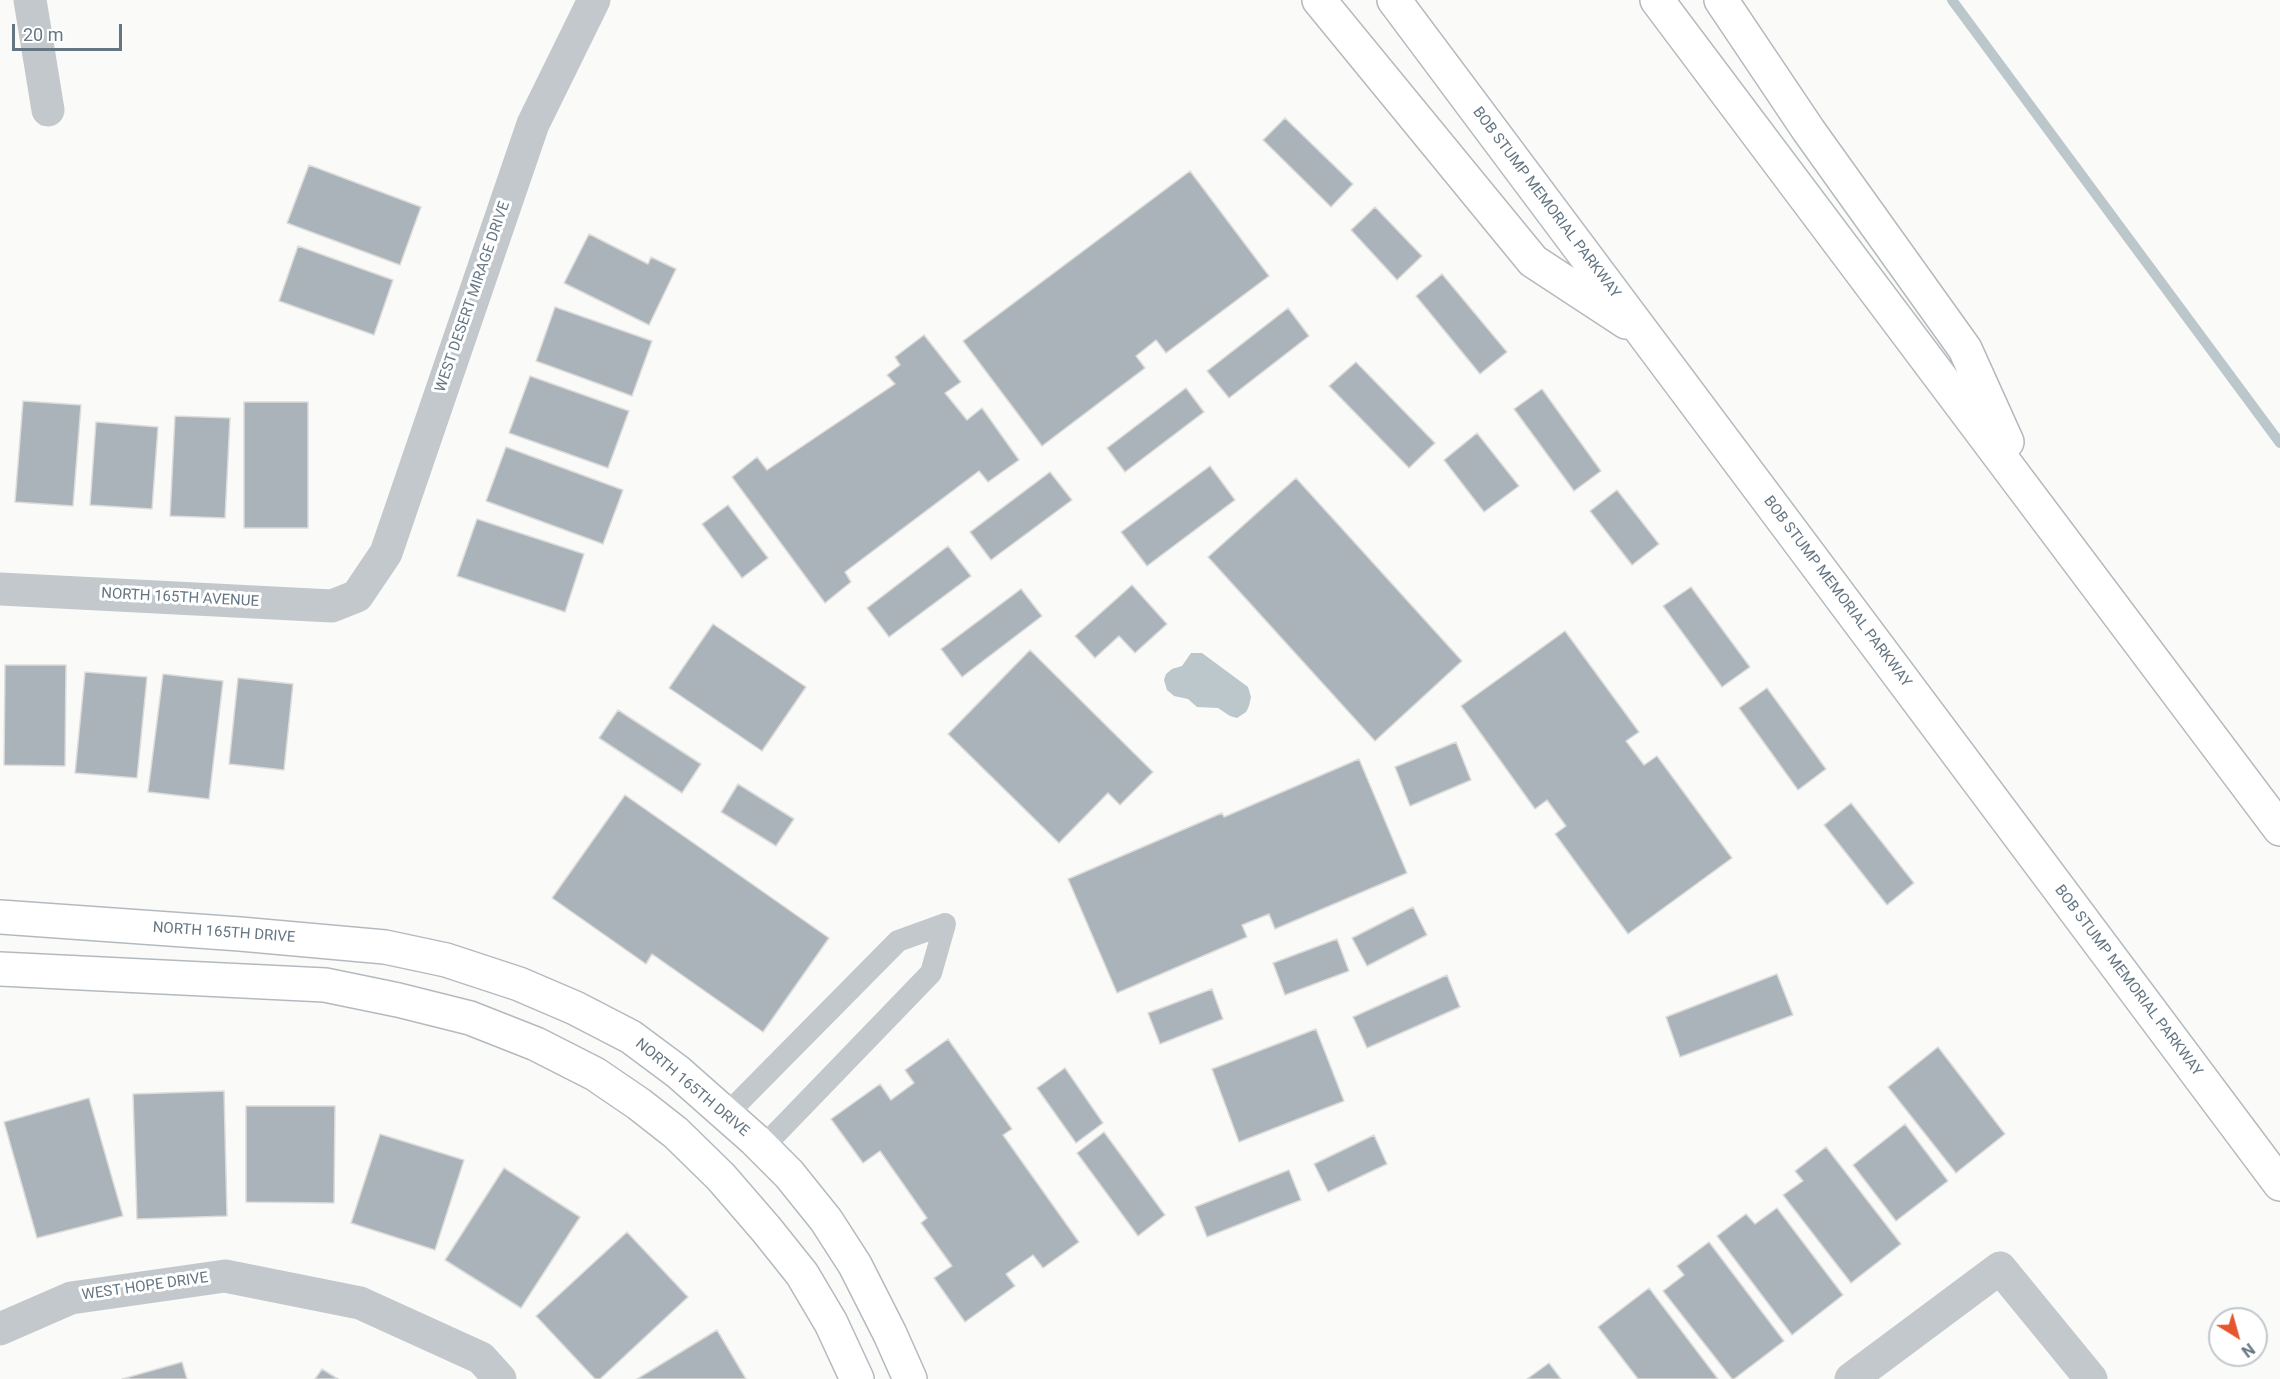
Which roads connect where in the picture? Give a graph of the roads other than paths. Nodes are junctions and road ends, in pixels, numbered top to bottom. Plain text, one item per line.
1 (30, 0) edge
2 (594, 0) edge
3 (1320, 0) edge
4 (1394, 0) edge
5 (1657, 0) edge
6 (1721, 0) edge
7 (48, 110) dead end
8 (1647, 337) junction
9 (2031, 496) junction
10 (0, 589) edge
11 (357, 596) joint
12 (2280, 830) edge
13 (0, 917) edge
14 (0, 969) edge
15 (727, 1114) junction
16 (763, 1147) junction
17 (2280, 1184) edge
18 (0, 1329) edge
19 (500, 1379) edge
20 (857, 1379) edge
21 (910, 1379) edge
22 (1851, 1379) edge
23 (2091, 1379) edge

1 - 7 street
2 - 11 street, WEST DESERT MIRAGE DRIVE
3 - 8 main road
4 - 8 main road, BOB STUMP MEMORIAL PARKWAY
5 - 9 main road
6 - 9 main road
8 - 17 main road, BOB STUMP MEMORIAL PARKWAY
9 - 12 main road
10 - 11 street, NORTH 165TH AVENUE
13 - 15 main road, NORTH 165TH DRIVE
14 - 20 main road
15 - 16 main road, NORTH 165TH DRIVE
15 - 16 lane
16 - 21 main road, NORTH 165TH DRIVE
18 - 19 street, WEST HOPE DRIVE
22 - 23 street

